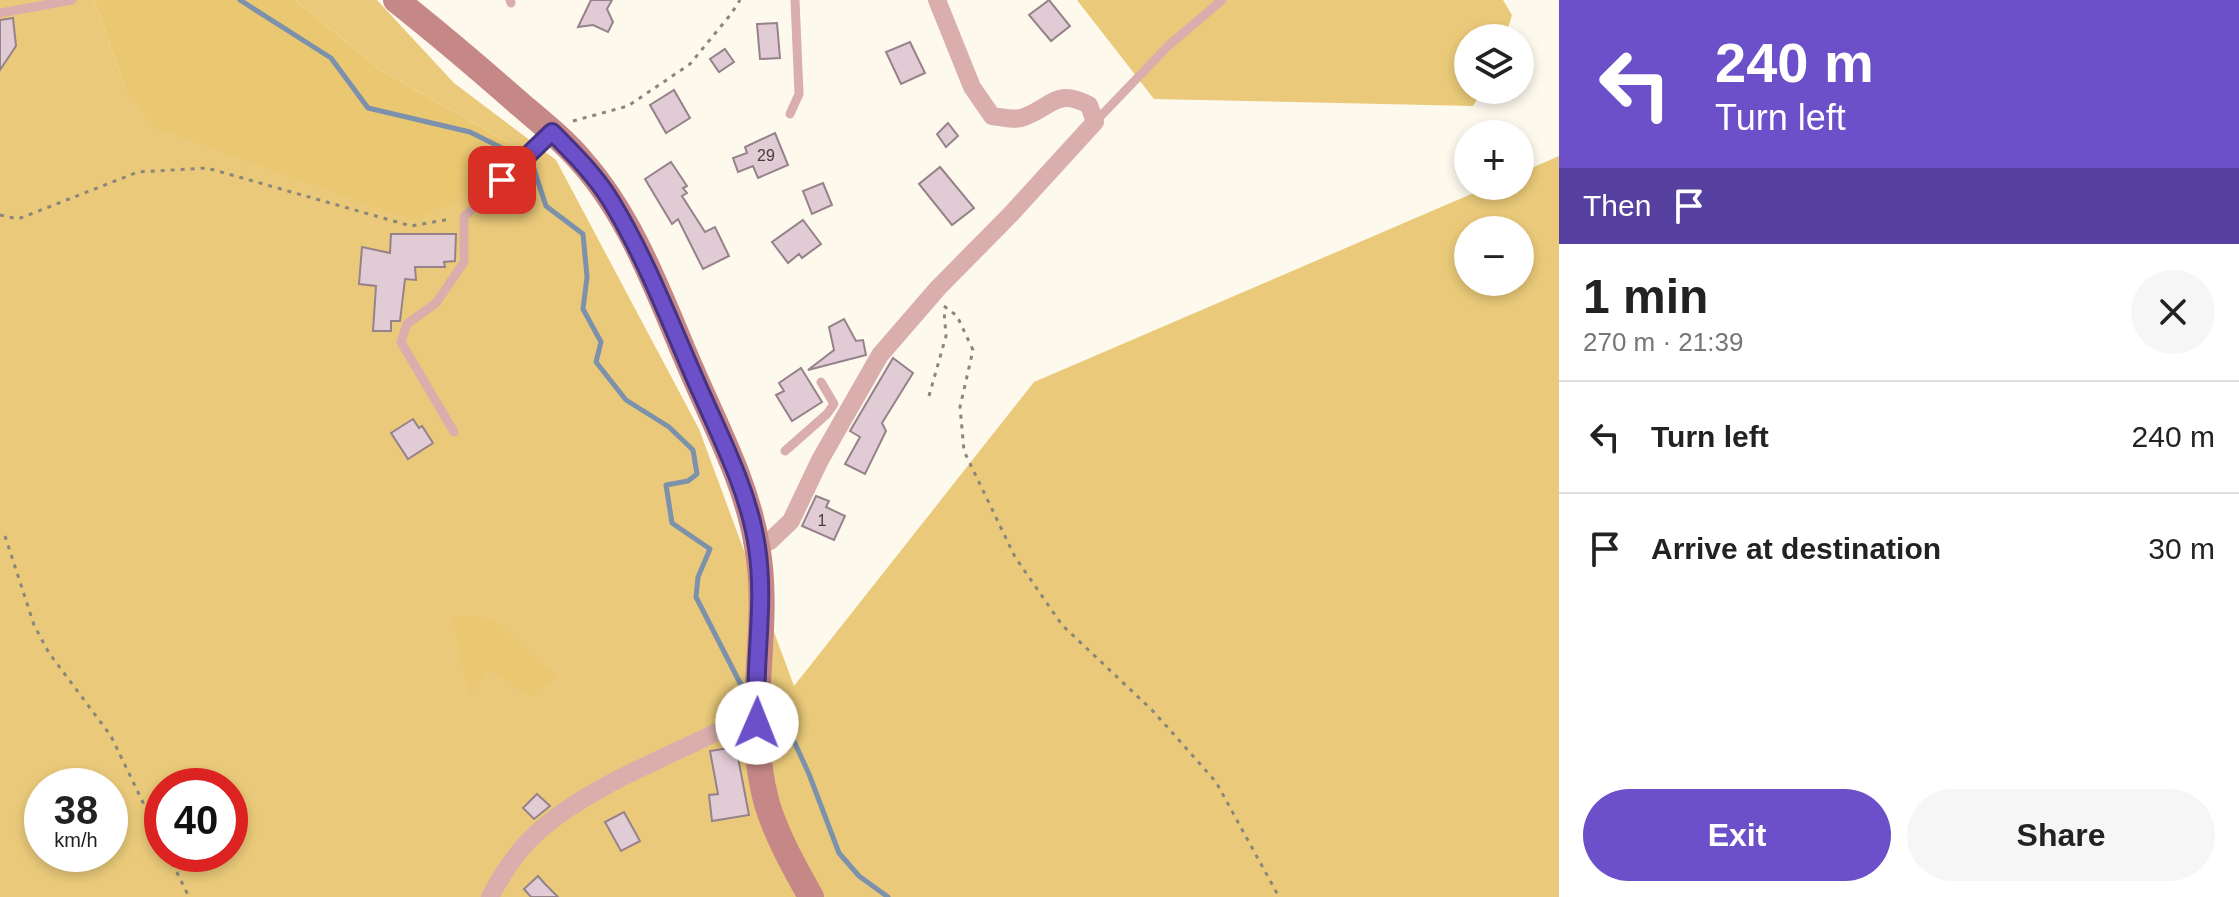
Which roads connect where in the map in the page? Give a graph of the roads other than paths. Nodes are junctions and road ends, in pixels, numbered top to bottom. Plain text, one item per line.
1 (72, 0) edge
2 (396, 0) edge
3 (795, 0) edge
4 (937, 0) edge
5 (1222, 0) edge
6 (0, 13) edge
7 (790, 114) dead end
8 (1095, 122) junction
9 (544, 140) junction
10 (821, 382) dead end
11 (454, 432) dead end
12 (785, 451) dead end
13 (757, 546) junction
14 (757, 717) junction
15 (490, 897) edge
16 (811, 897) edge

1 - 6 lane
2 - 9 street
3 - 7 lane
4 - 8 street
5 - 8 lane
8 - 13 street
9 - 11 lane
9 - 13 street
10 - 12 lane
13 - 14 street
14 - 15 street
14 - 16 street

